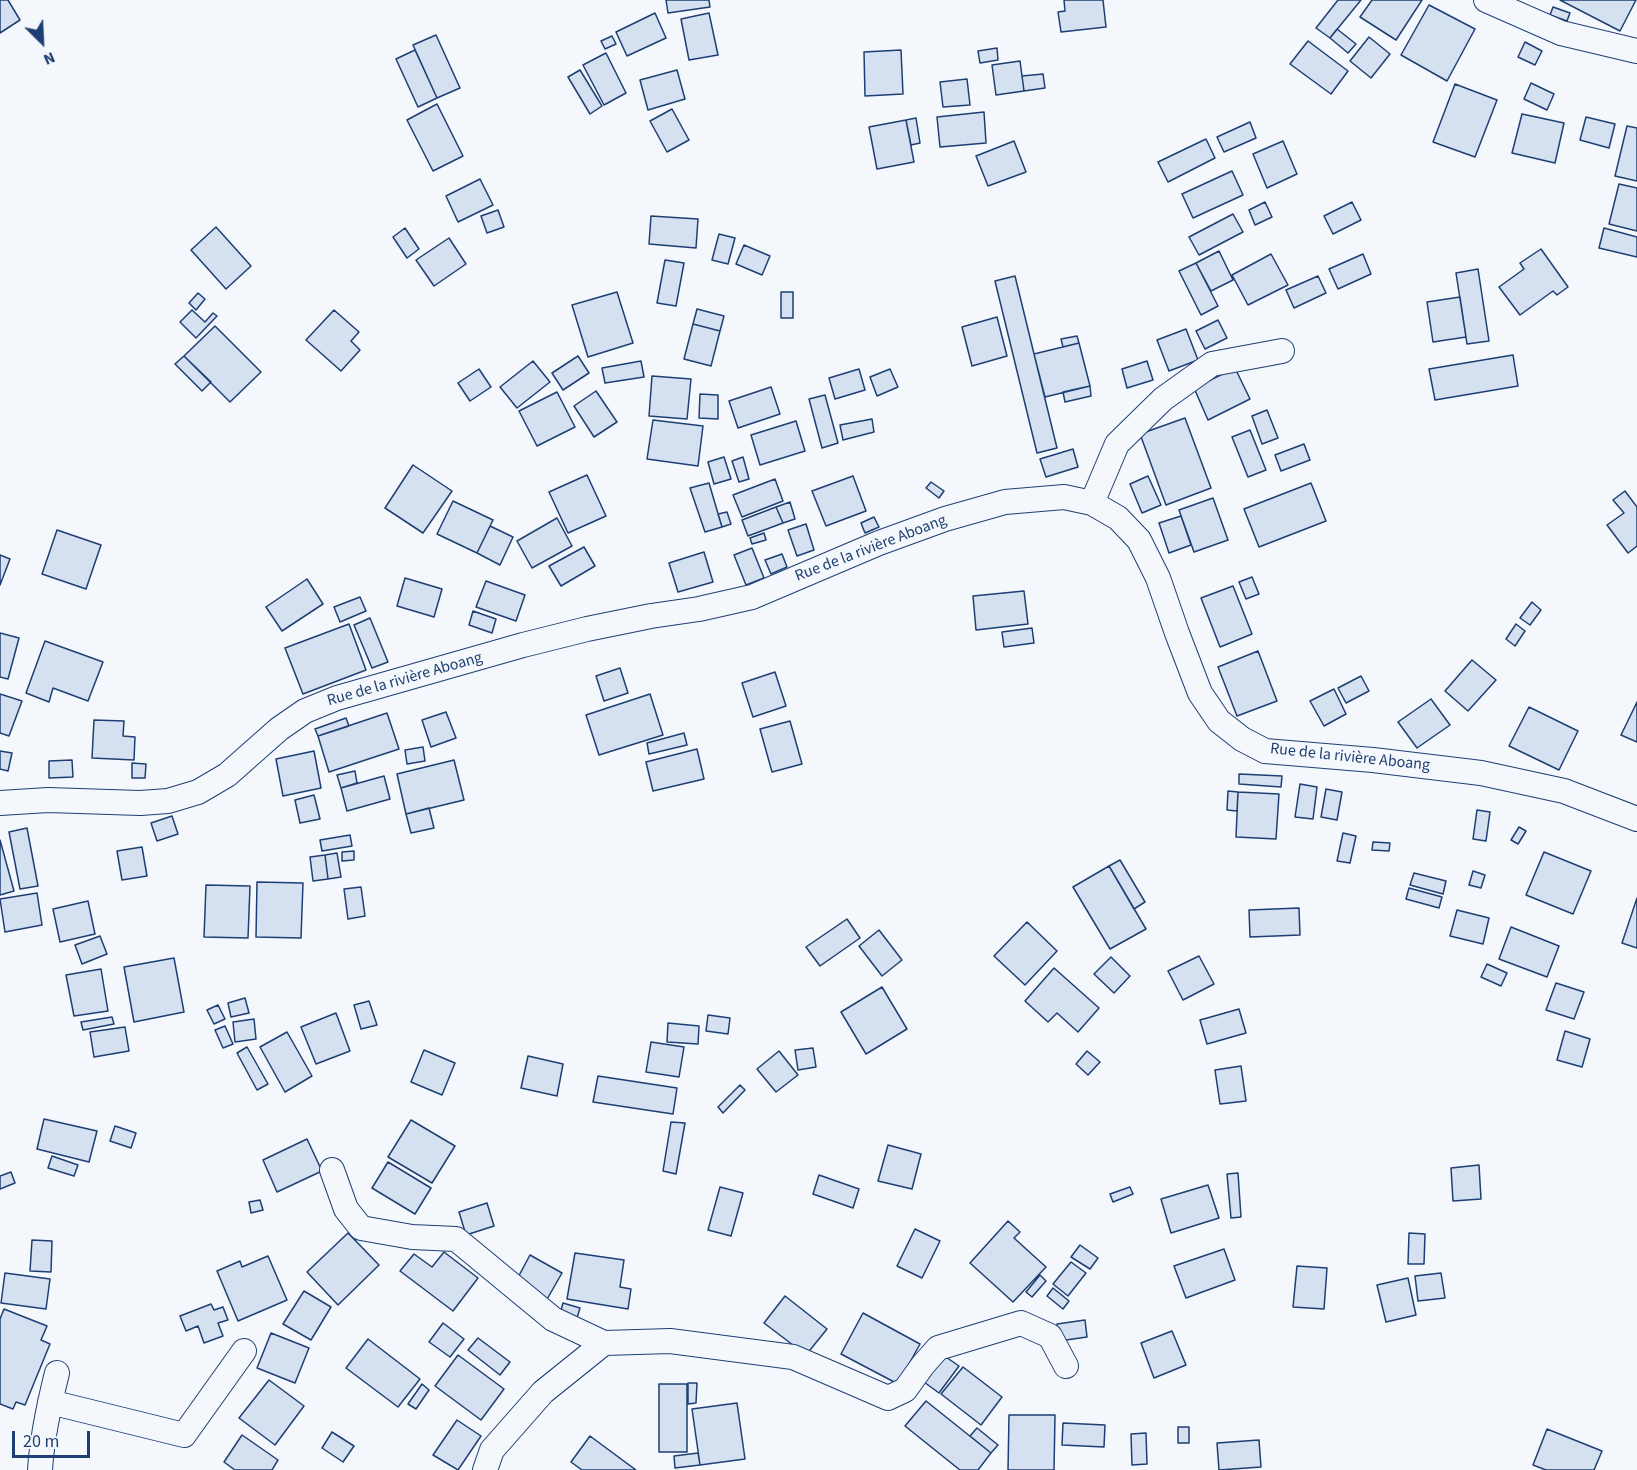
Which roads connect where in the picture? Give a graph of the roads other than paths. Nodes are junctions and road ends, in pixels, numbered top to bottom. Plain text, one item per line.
1 (1486, 0) edge
2 (1637, 51) edge
3 (1282, 351) dead end
4 (1092, 503) junction
5 (0, 803) edge
6 (1637, 819) edge
7 (332, 1170) dead end
8 (604, 1343) junction
9 (244, 1351) dead end
10 (1066, 1366) dead end
11 (57, 1373) dead end
12 (50, 1402) junction
13 (40, 1470) edge
14 (485, 1470) edge

1 - 2 street
3 - 4 street
4 - 5 street, Rue de la rivière Aboang
4 - 6 street, Rue de la rivière Aboang
7 - 8 street
8 - 10 street
8 - 14 street
9 - 12 street
11 - 12 street
12 - 13 street

